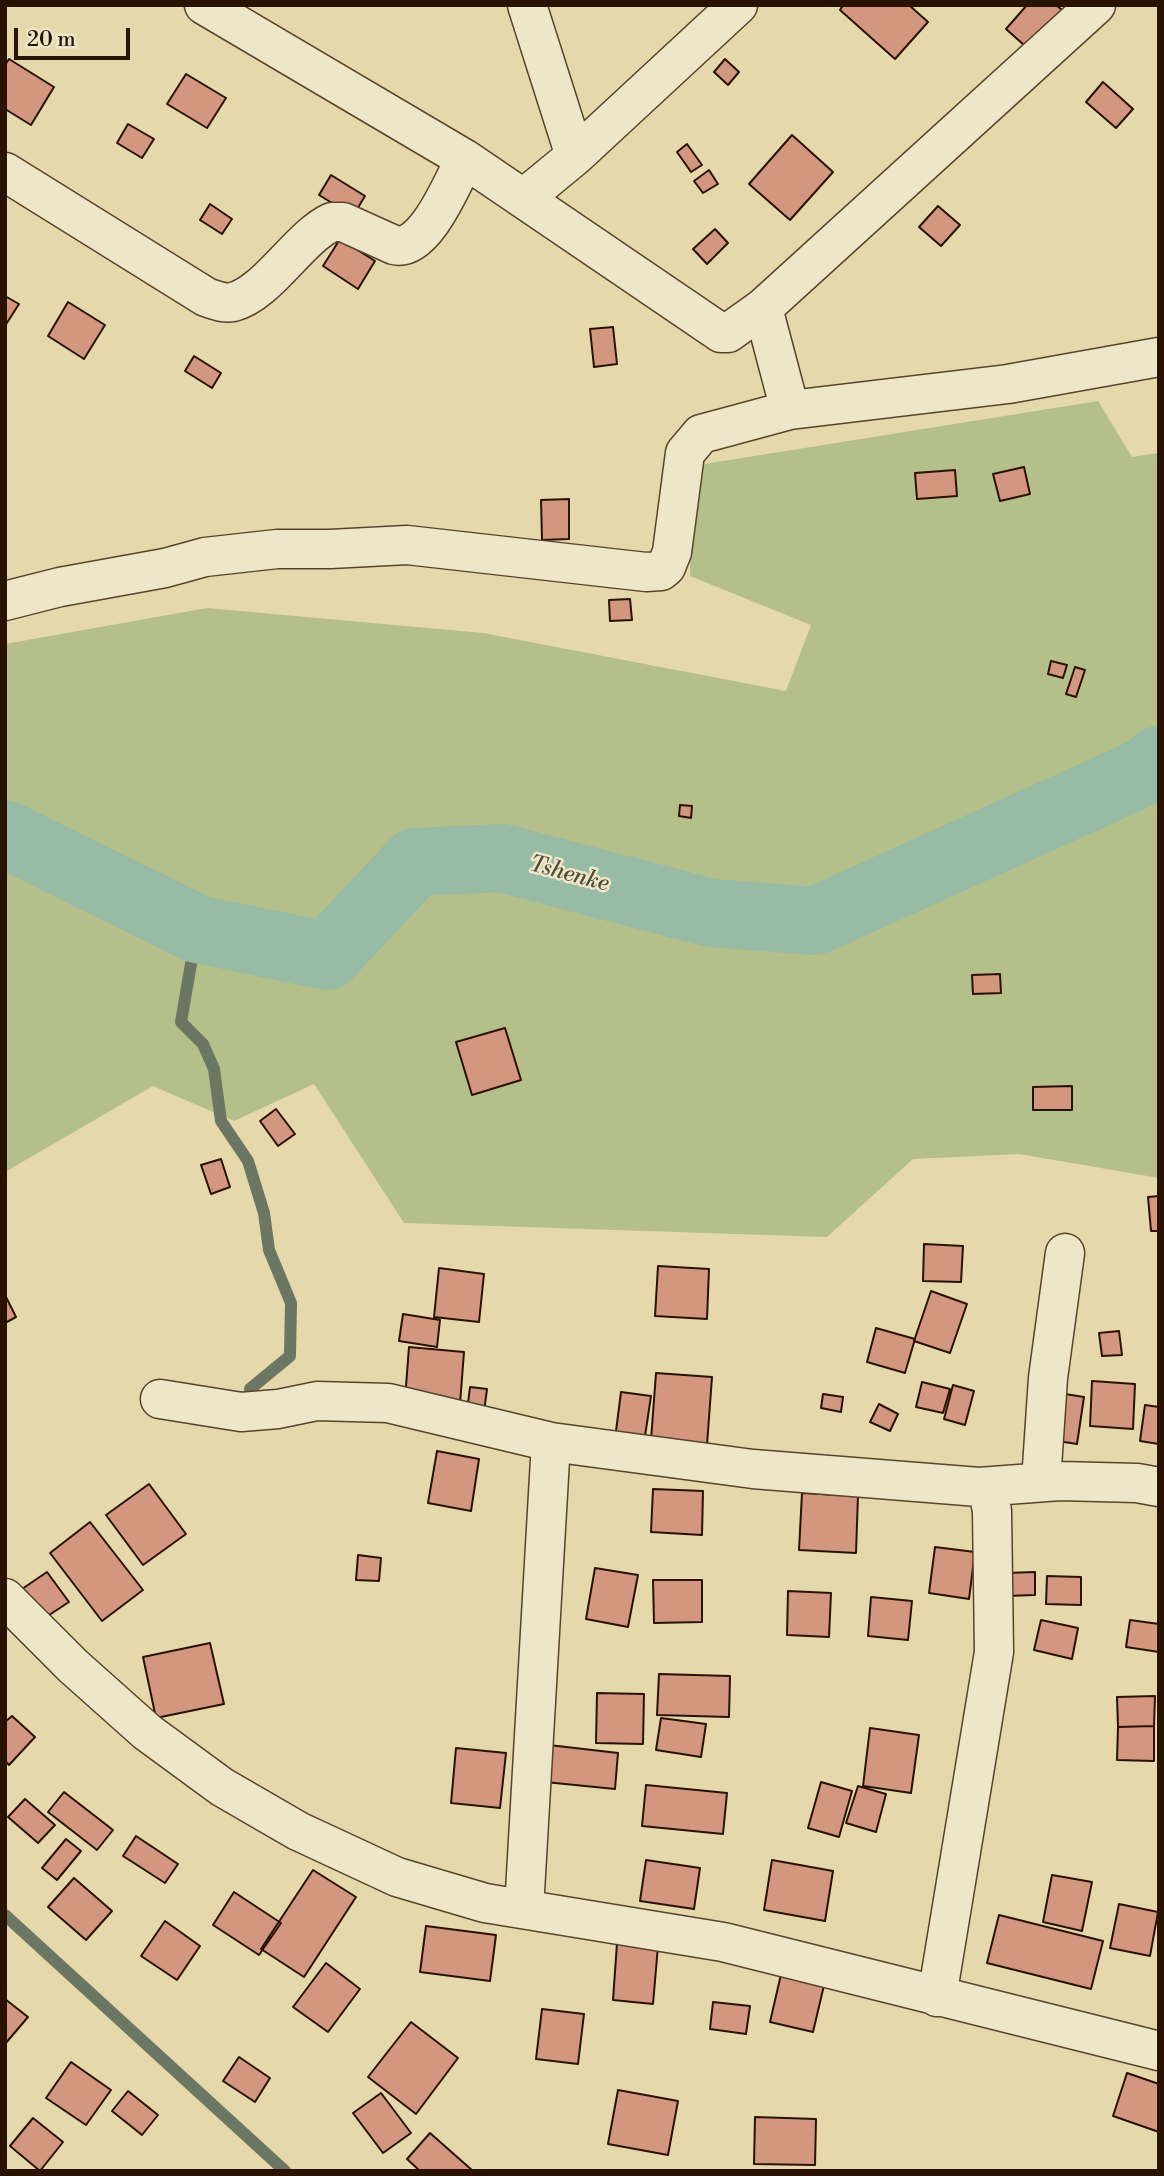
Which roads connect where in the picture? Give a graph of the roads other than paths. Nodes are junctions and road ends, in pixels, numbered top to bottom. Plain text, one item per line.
1 (204, 5) edge
2 (527, 5) edge
3 (738, 5) edge
4 (1096, 5) edge
5 (575, 156) junction
6 (465, 159) junction
7 (5, 172) edge
8 (524, 198) junction
9 (763, 308) junction
10 (1159, 358) edge
11 (790, 410) junction
12 (5, 601) edge
13 (1065, 1253) dead end
14 (160, 1399) dead end
15 (551, 1442) junction
16 (1041, 1482) junction
17 (979, 1487) junction
18 (1159, 1487) edge
19 (5, 1598) edge
20 (524, 1909) junction
21 (937, 1997) junction
22 (1159, 2051) edge

1 - 6 street
2 - 5 street
3 - 5 street
4 - 9 street
5 - 8 street
6 - 7 street
6 - 8 street
8 - 9 street
9 - 11 street
10 - 11 street
11 - 12 street
13 - 16 street
14 - 15 street
15 - 17 street
15 - 20 street
16 - 17 street
16 - 18 street
17 - 21 street
19 - 20 street
20 - 21 street
21 - 22 street

